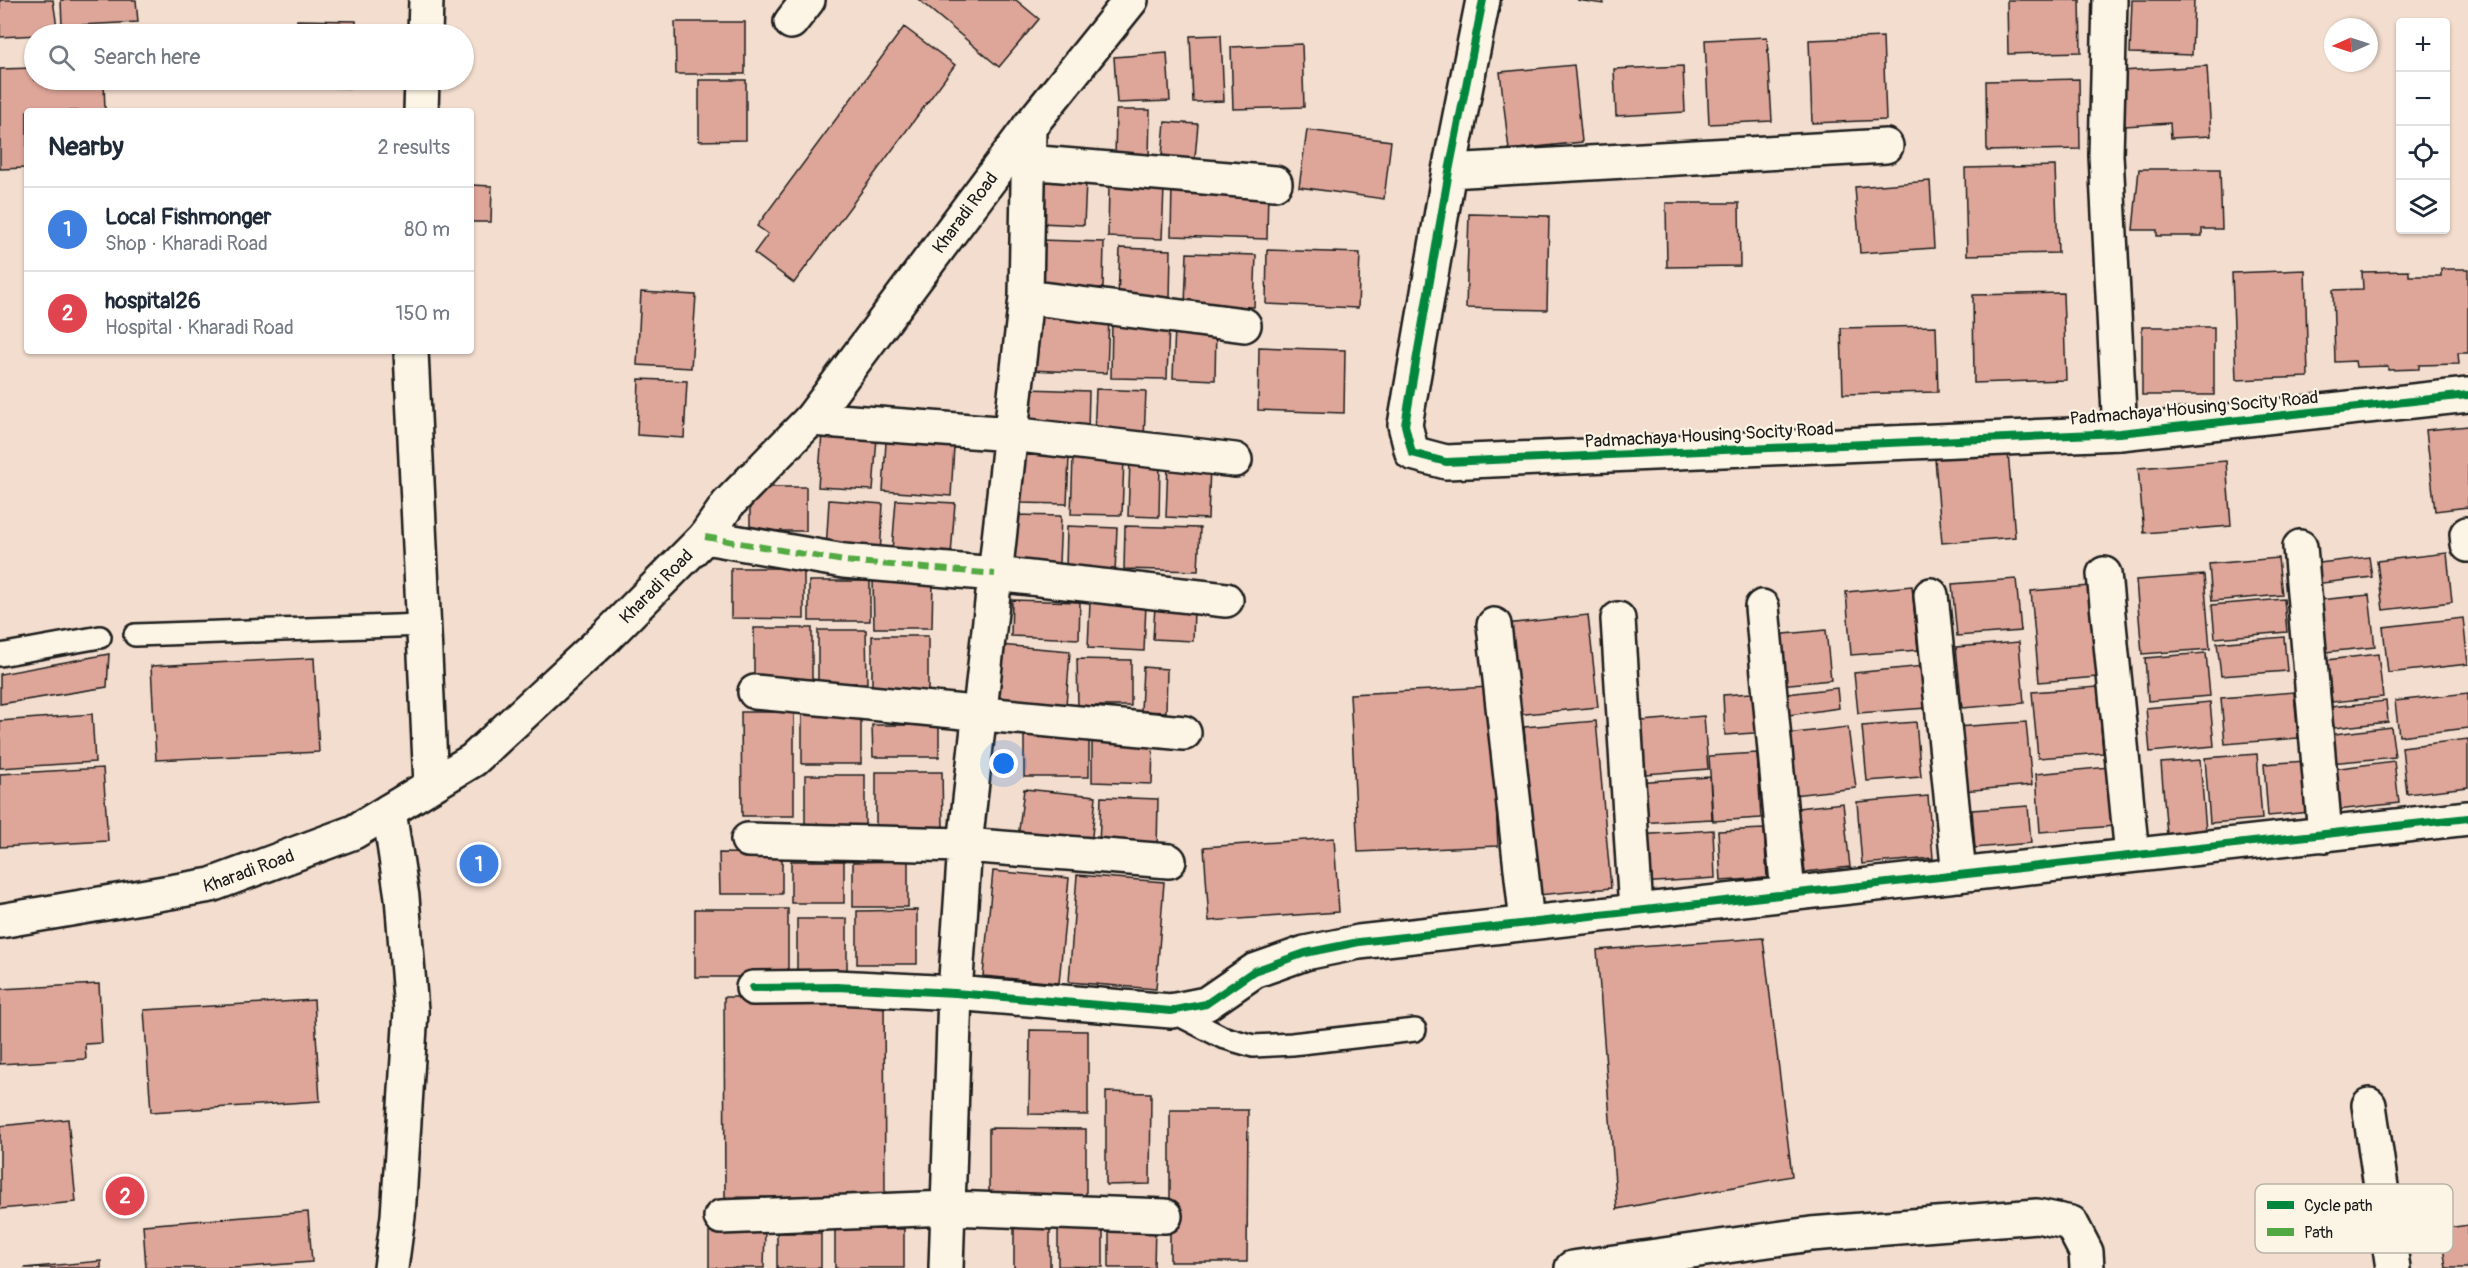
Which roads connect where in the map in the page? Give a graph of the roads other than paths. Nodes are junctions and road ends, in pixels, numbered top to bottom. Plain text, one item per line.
1 (426, 0) edge
2 (1131, 0) edge
3 (1483, 0) edge
4 (2110, 0) edge
5 (425, 24) edge
6 (422, 90) edge
7 (421, 108) edge
8 (1029, 127) junction
9 (1886, 146) dead end
10 (1028, 162) junction
11 (1449, 171) junction
12 (1275, 183) dead end
13 (1026, 297) junction
14 (1244, 324) dead end
15 (411, 354) edge
16 (2468, 395) edge
17 (811, 419) junction
18 (2121, 433) junction
19 (1011, 434) junction
20 (1235, 460) dead end
21 (705, 537) junction
22 (2300, 547) dead end
23 (995, 574) junction
24 (2104, 574) dead end
25 (1931, 595) dead end
26 (1226, 600) dead end
27 (1762, 607) dead end
28 (1618, 619) dead end
29 (424, 625) junction
30 (1494, 625) dead end
31 (135, 635) dead end
32 (100, 637) dead end
33 (0, 655) edge
34 (755, 692) dead end
35 (979, 715) junction
36 (1184, 734) dead end
37 (431, 785) junction
38 (389, 811) junction
39 (2468, 818) edge
40 (2325, 835) junction
41 (748, 840) dead end
42 (964, 845) junction
43 (2132, 855) junction
44 (1169, 861) dead end
45 (1959, 875) junction
46 (1788, 894) junction
47 (1636, 911) junction
48 (0, 921) edge
49 (1527, 923) junction
50 (753, 988) dead end
51 (955, 993) junction
52 (1171, 1011) junction
53 (1415, 1030) dead end
54 (2369, 1105) dead end
55 (2381, 1184) edge
56 (948, 1208) junction
57 (1165, 1216) dead end
58 (721, 1217) dead end
59 (2391, 1253) edge
60 (391, 1268) edge
61 (946, 1268) edge
62 (1572, 1268) edge
63 (2087, 1268) edge
64 (2393, 1268) edge

1 - 5 street
2 - 8 street, Kharadi Road
3 - 11 street, Padmachaya Housing Socity Road
4 - 18 street, Padmachaya Housing Socity Road
6 - 7 street
8 - 10 street
8 - 17 street, Kharadi Road
9 - 11 street
10 - 12 street
10 - 13 street
11 - 18 street, Padmachaya Housing Socity Road
13 - 14 street
13 - 19 street
15 - 29 street
16 - 18 street, Padmachaya Housing Socity Road
17 - 19 street
17 - 21 street, Kharadi Road
19 - 20 street
19 - 23 street
21 - 23 street
21 - 37 street, Kharadi Road
22 - 40 street
23 - 26 street
23 - 35 street
24 - 43 street
25 - 45 street
27 - 46 street
28 - 47 street
29 - 31 lane
29 - 37 street
30 - 49 street
32 - 33 lane
34 - 35 street
35 - 36 street
35 - 42 street
37 - 38 street, Kharadi Road
38 - 48 street, Kharadi Road
38 - 60 street
39 - 40 street
40 - 43 street
41 - 42 street
42 - 44 street
42 - 51 street
43 - 45 street
45 - 46 street
46 - 47 street
47 - 49 street
49 - 52 street
50 - 51 street
51 - 52 street
51 - 56 street
52 - 53 lane
54 - 55 street
56 - 57 street
56 - 58 street
56 - 61 street
59 - 64 street
62 - 63 street

